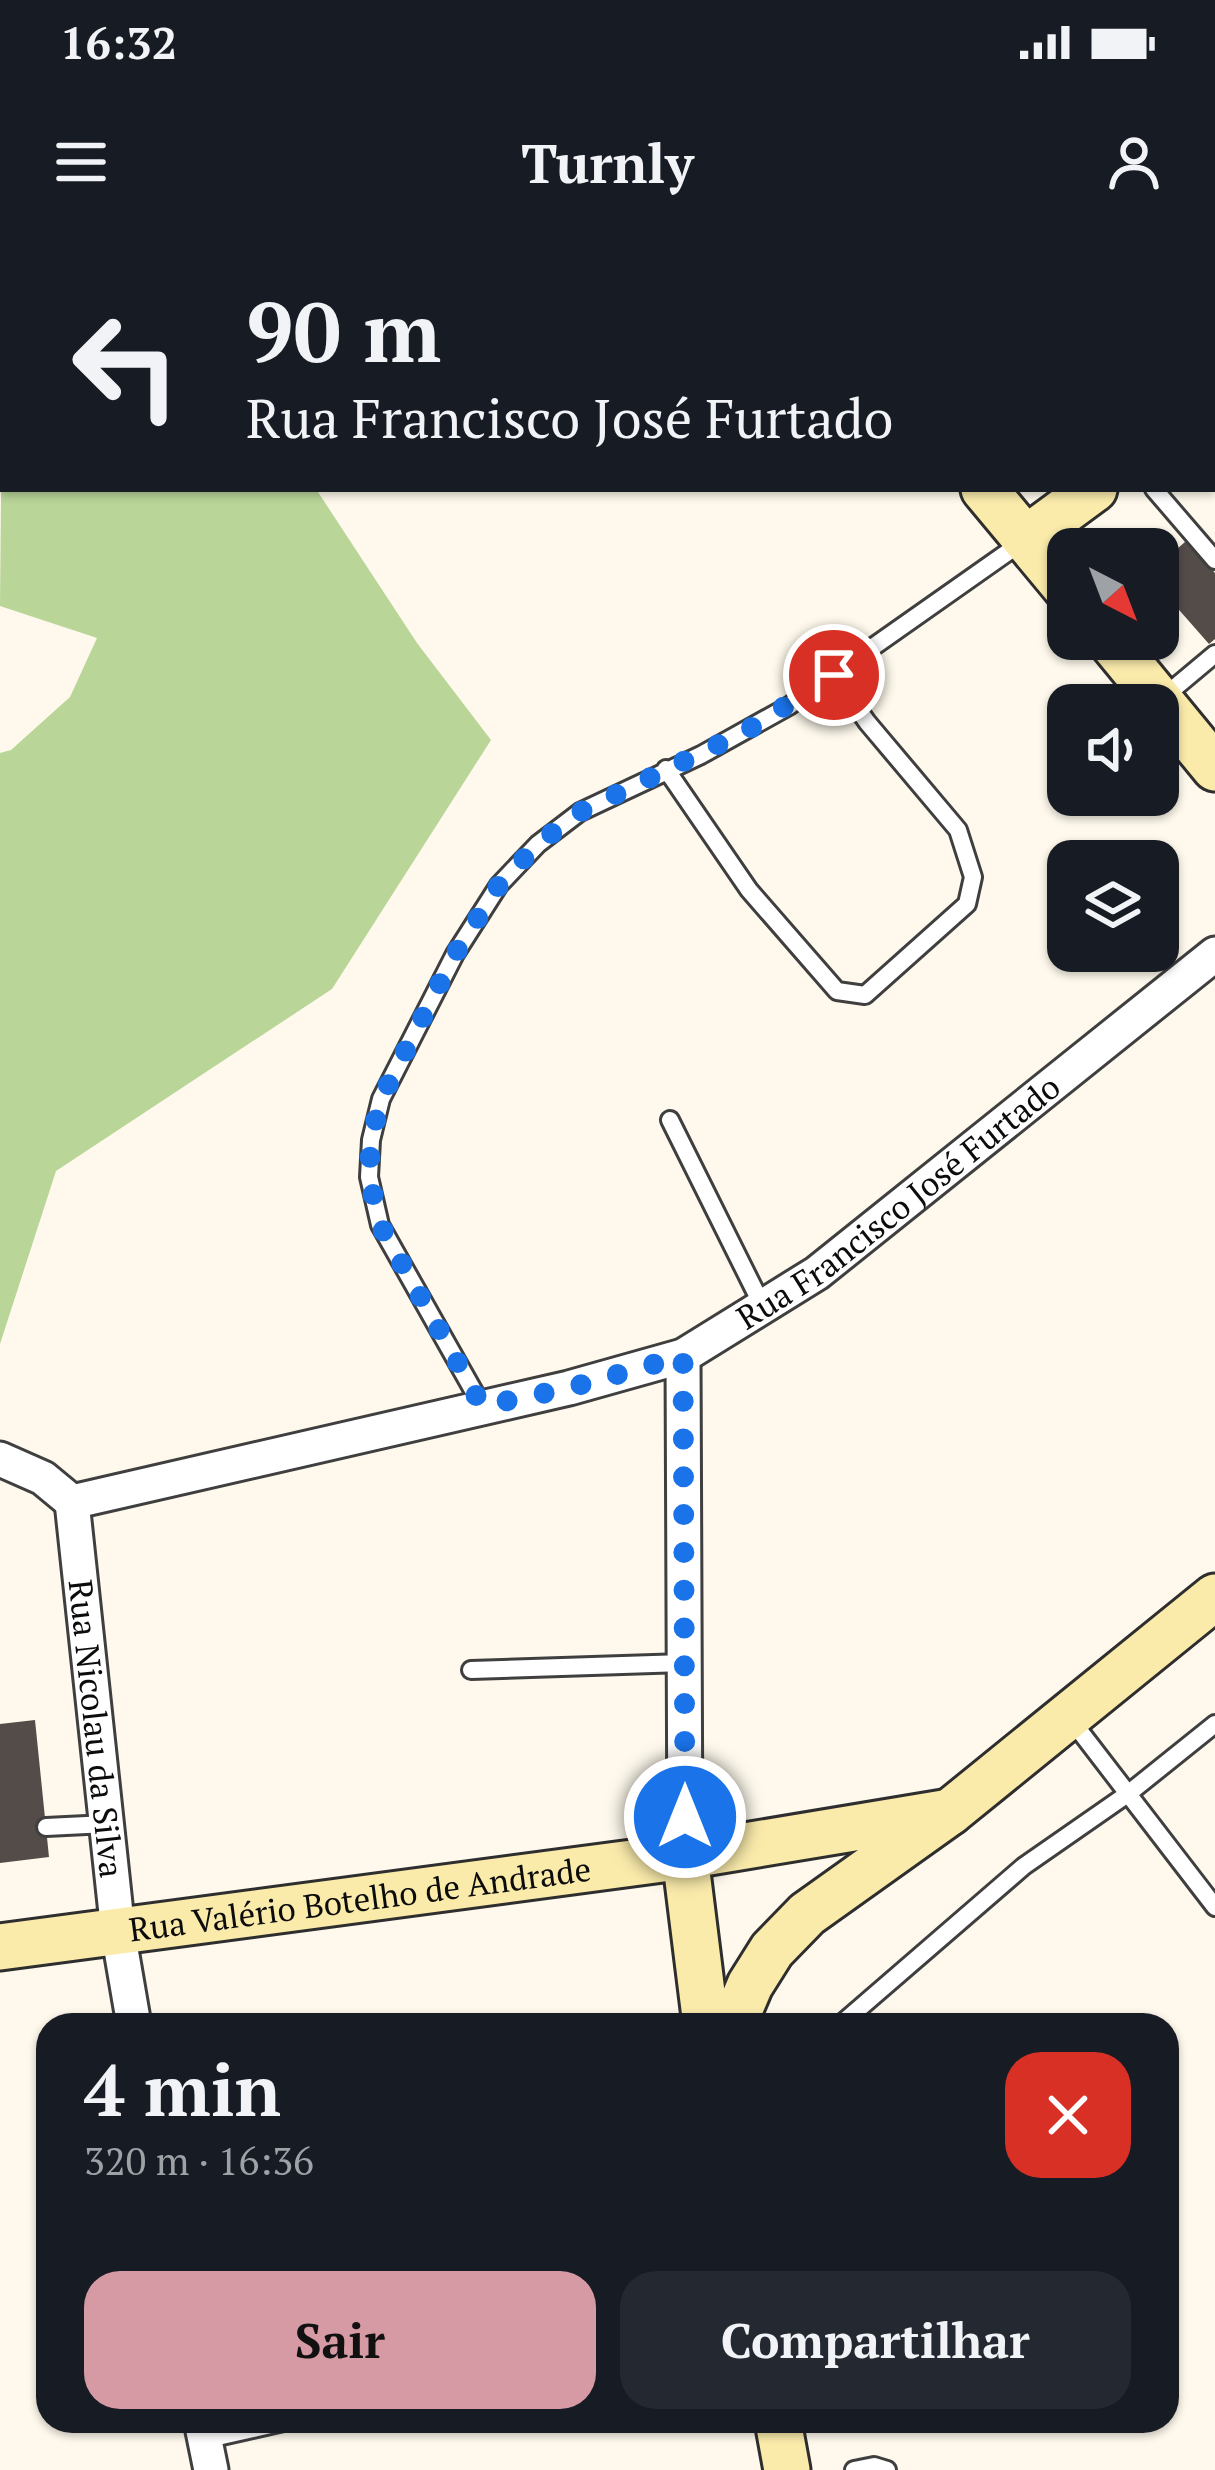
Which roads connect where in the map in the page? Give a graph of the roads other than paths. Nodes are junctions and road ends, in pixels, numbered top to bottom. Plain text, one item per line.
1 (987, 492) edge
2 (1090, 492) edge
3 (1157, 492) edge
4 (1026, 539) junction
5 (1215, 560) edge
6 (1047, 564) edge
7 (1215, 654) edge
8 (1127, 660) edge
9 (834, 675) junction
10 (1147, 684) edge
11 (1179, 684) edge
12 (1179, 723) edge
13 (1215, 768) edge
14 (666, 770) junction
15 (1215, 954) edge
16 (670, 1120) dead end
17 (762, 1305) junction
18 (683, 1356) junction
19 (482, 1406) junction
20 (0, 1459) edge
21 (72, 1502) junction
22 (1215, 1597) edge
23 (684, 1663) junction
24 (471, 1670) dead end
25 (1069, 1716) junction
26 (1215, 1724) edge
27 (1129, 1793) junction
28 (950, 1811) junction
29 (107, 1824) junction
30 (46, 1827) dead end
31 (685, 1856) junction
32 (1215, 1907) edge
33 (118, 1932) junction
34 (0, 1947) edge
35 (132, 2013) edge
36 (705, 2013) edge
37 (738, 2013) edge
38 (854, 2013) edge
39 (245, 2433) edge
40 (780, 2433) edge
41 (205, 2444) edge
42 (788, 2470) edge
43 (854, 2470) edge
44 (887, 2470) edge

1 - 4 main road
2 - 4 main road
3 - 5 lane
4 - 6 main road
4 - 9 lane
7 - 11 lane
8 - 10 main road
9 - 14 lane
9 - 14 lane
12 - 13 main road
14 - 19 lane
15 - 17 street, Rua Francisco José Furtado
16 - 17 lane
17 - 18 street, Rua Francisco José Furtado
18 - 19 street, Rua Francisco José Furtado
18 - 23 street
19 - 21 street, Rua Francisco José Furtado
20 - 21 street
21 - 29 street, Rua Nicolau da Silva
22 - 25 main road, Rua Valério Botelho de Andrade
23 - 24 lane
23 - 31 street
25 - 27 lane
25 - 28 main road, Rua Valério Botelho de Andrade
26 - 27 lane
27 - 32 lane
27 - 38 lane
28 - 31 main road, Rua Valério Botelho de Andrade
28 - 37 main road
29 - 30 lane
29 - 33 street, Rua Nicolau da Silva
31 - 33 main road, Rua Valério Botelho de Andrade
31 - 36 main road
33 - 34 main road, Rua Valério Botelho de Andrade
33 - 35 street, Rua Nicolau da Silva
39 - 41 lane
40 - 42 main road
43 - 44 lane

